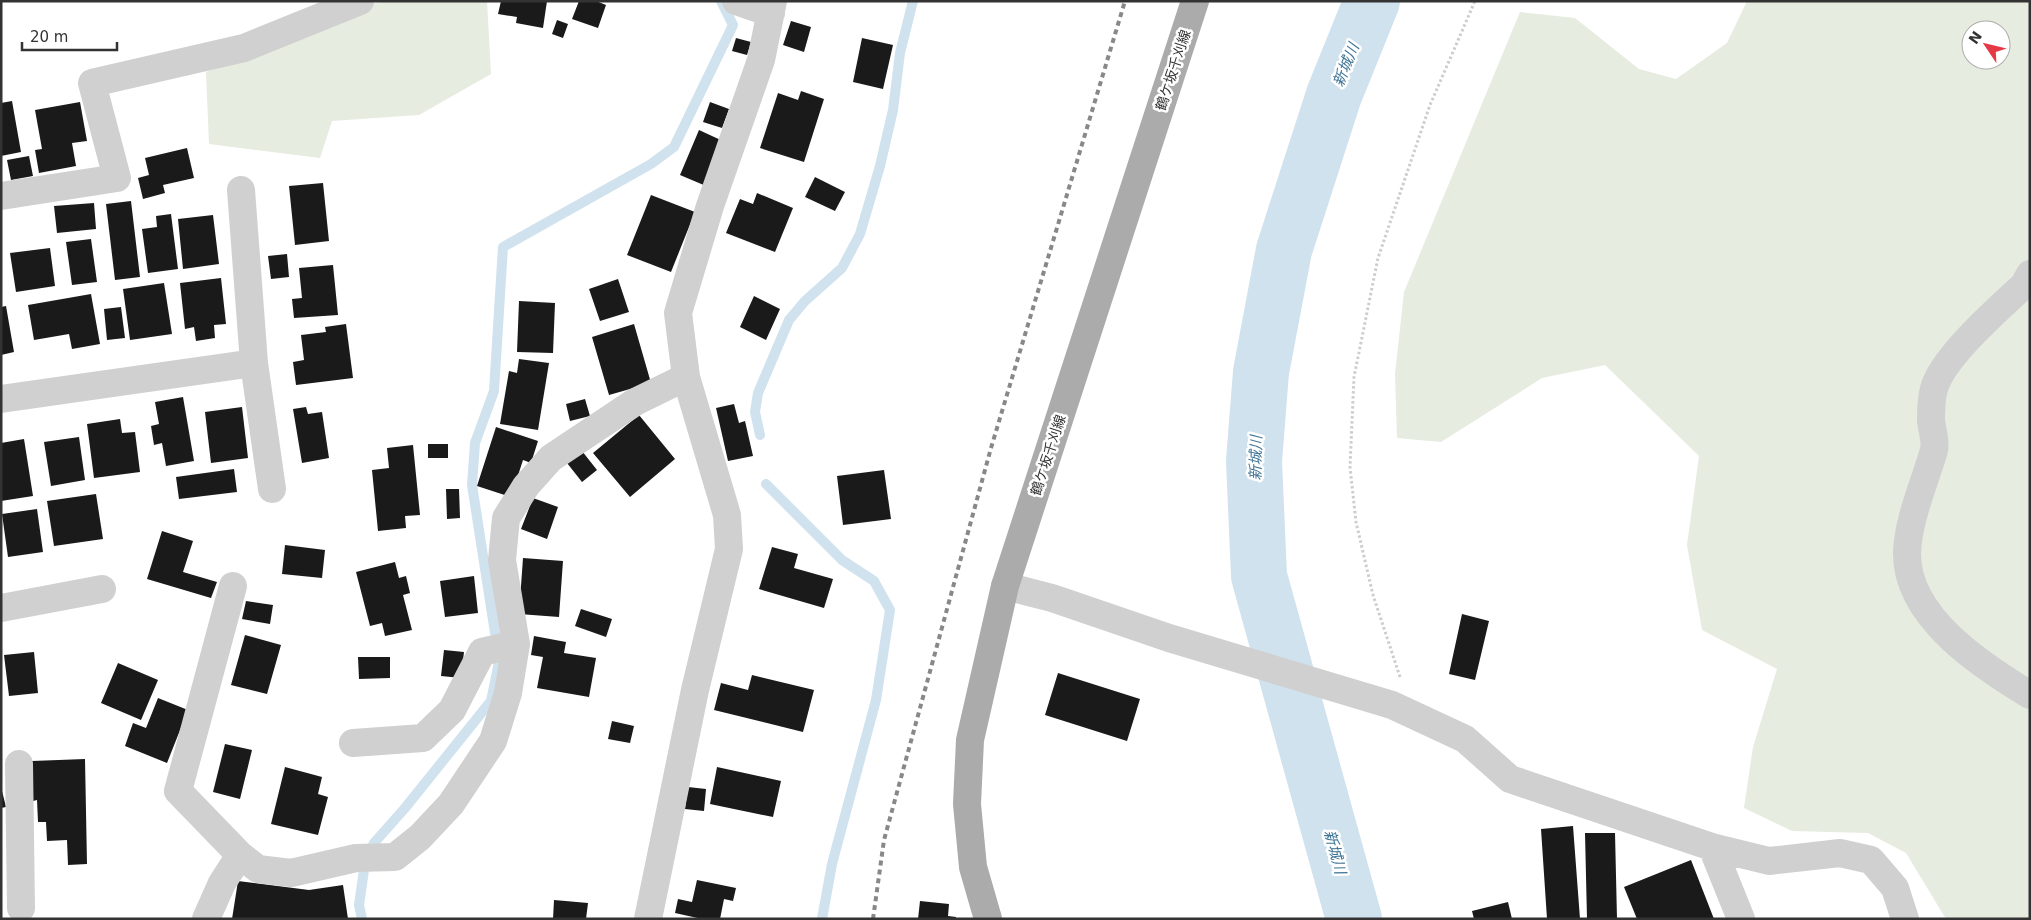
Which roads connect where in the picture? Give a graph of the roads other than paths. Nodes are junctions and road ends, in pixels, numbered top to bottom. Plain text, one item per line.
1 (360, 1) edge
2 (736, 1) edge
3 (1195, 1) edge
4 (772, 7) edge
5 (241, 190) dead end
6 (1, 196) edge
7 (2030, 274) edge
8 (254, 363) junction
9 (686, 377) junction
10 (1, 399) edge
11 (272, 489) dead end
12 (233, 586) dead end
13 (1005, 586) junction
14 (102, 589) dead end
15 (1, 608) edge
16 (516, 644) junction
17 (2030, 695) edge
18 (352, 743) dead end
19 (19, 764) dead end
20 (1712, 847) junction
21 (240, 855) junction
22 (19, 908) edge
23 (206, 919) edge
24 (648, 919) edge
25 (988, 919) edge
26 (1741, 919) edge
27 (1905, 919) edge

1 - 6 street
2 - 4 street
3 - 13 main road, 鶴ケ坂千刈線
4 - 9 street
5 - 8 street
7 - 17 street
8 - 10 street
8 - 11 street
9 - 16 street
9 - 24 street
12 - 21 street
13 - 20 street
13 - 25 main road, 鶴ケ坂千刈線
14 - 15 street
16 - 18 street
16 - 21 street
19 - 22 street
20 - 26 street
20 - 27 street
21 - 23 street

